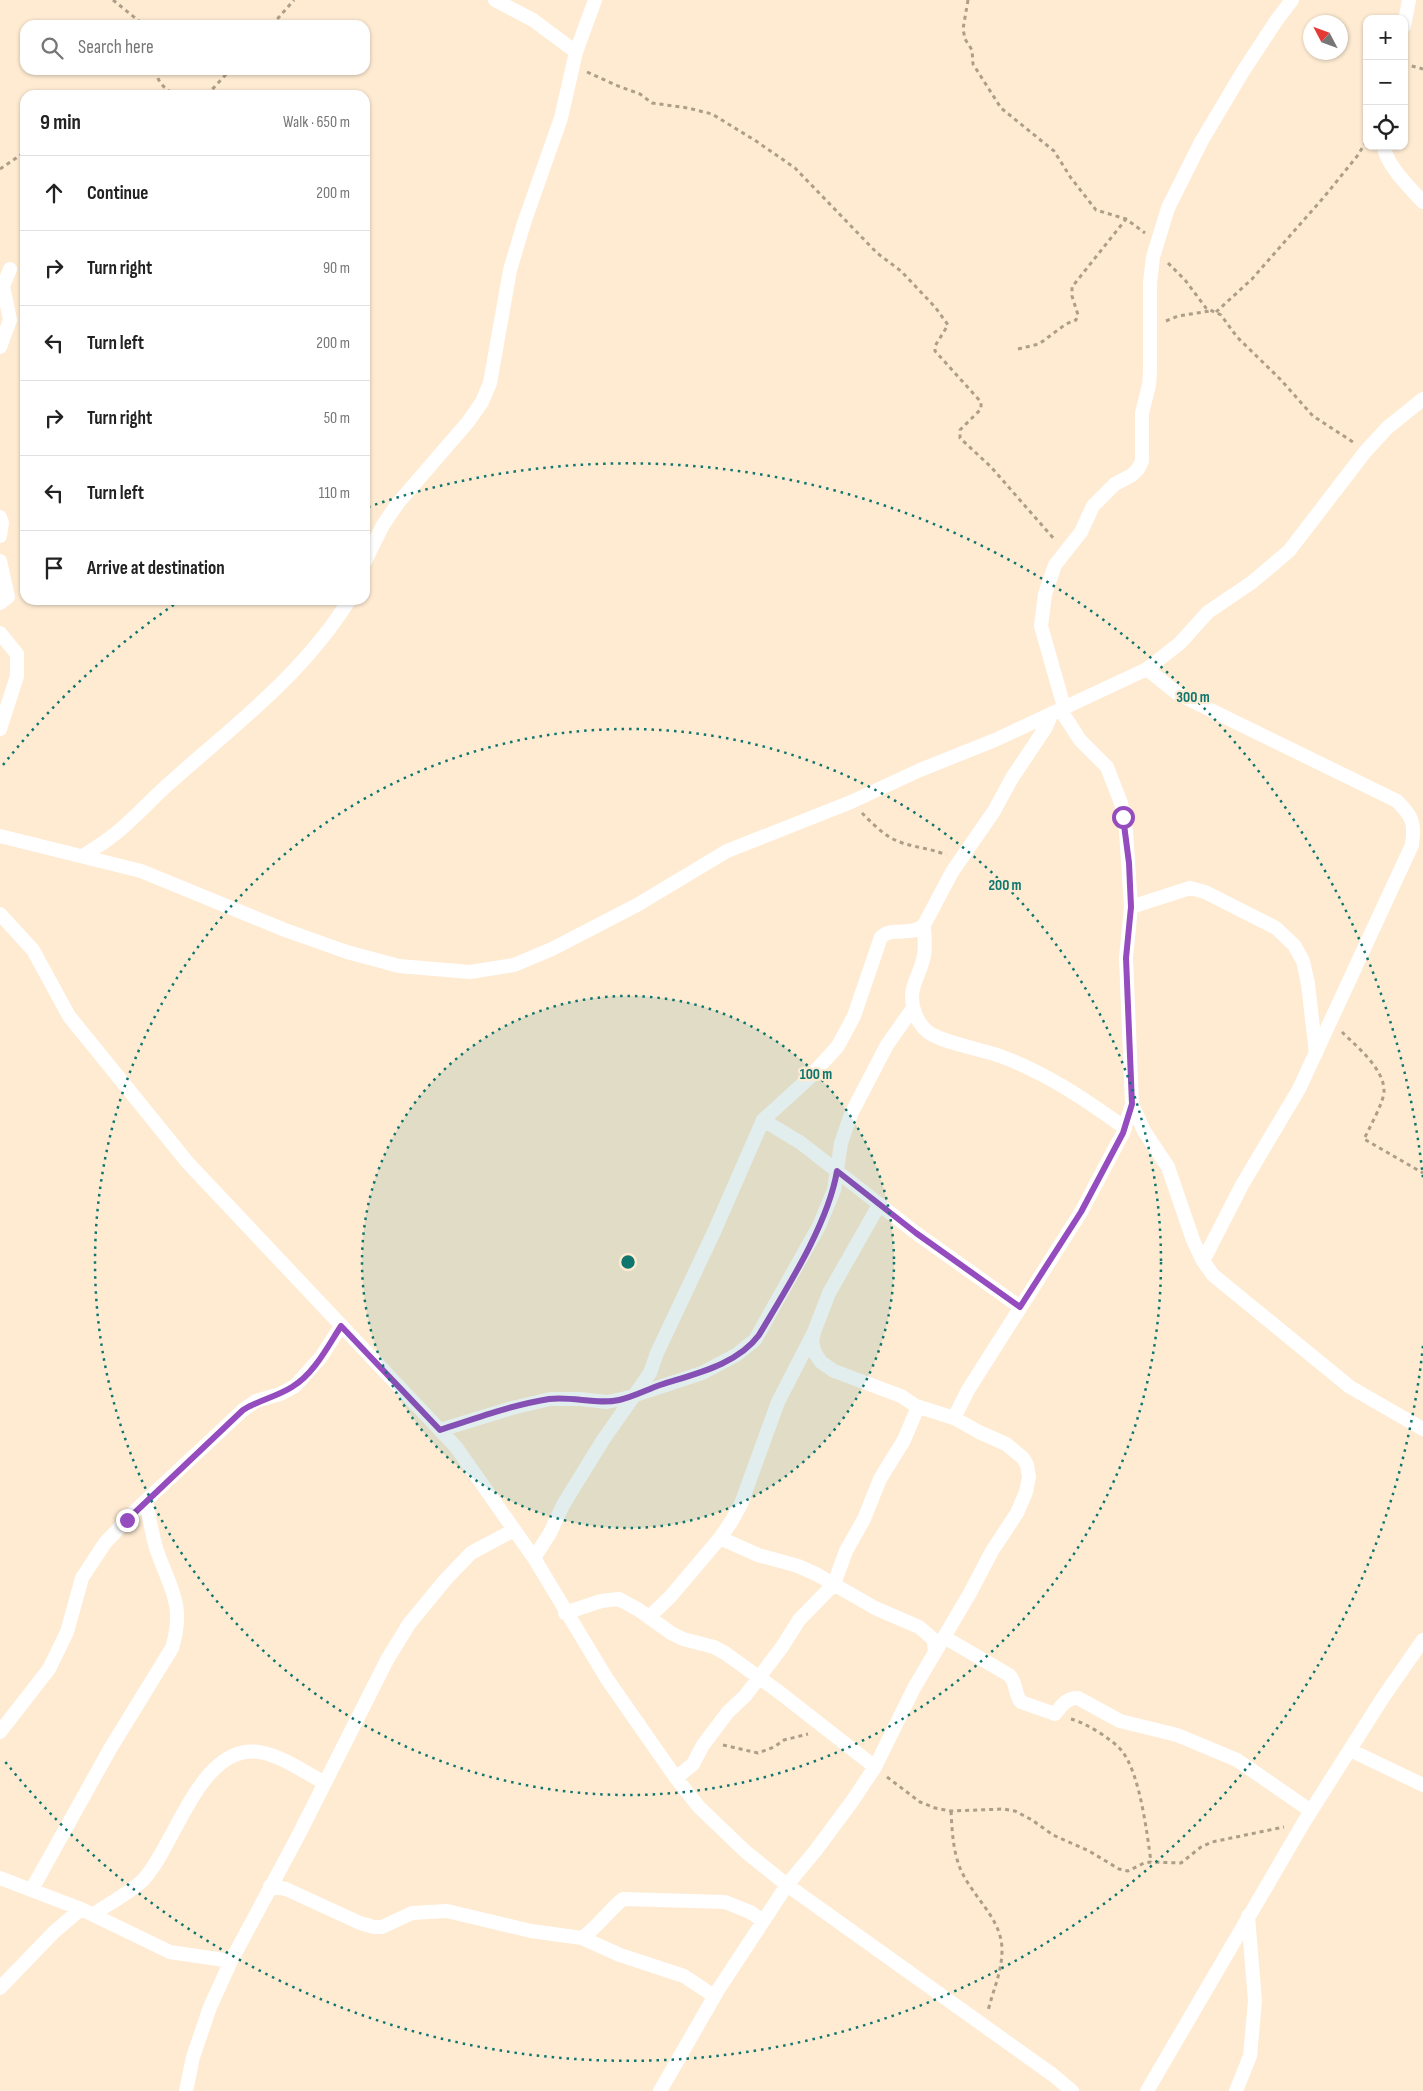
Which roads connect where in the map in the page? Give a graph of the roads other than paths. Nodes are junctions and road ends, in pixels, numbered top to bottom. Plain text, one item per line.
1 (495, 0) edge
2 (595, 0) edge
3 (1292, 0) edge
4 (1409, 0) edge
5 (1406, 15) edge
6 (575, 58) junction
7 (1385, 150) edge
8 (1423, 202) edge
9 (10, 269) dead end
10 (0, 347) edge
11 (1423, 399) edge
12 (0, 517) edge
13 (0, 536) edge
14 (370, 552) edge
15 (0, 561) edge
16 (0, 603) edge
17 (346, 605) edge
18 (0, 633) edge
19 (1147, 669) junction
20 (1059, 709) junction
21 (0, 729) edge
22 (0, 836) edge
23 (83, 856) junction
24 (1131, 907) junction
25 (0, 914) edge
26 (924, 925) junction
27 (913, 1008) junction
28 (1316, 1054) junction
29 (1132, 1104) junction
30 (763, 1120) junction
31 (1125, 1128) junction
32 (837, 1171) junction
33 (879, 1205) junction
34 (1203, 1261) junction
35 (1020, 1307) junction
36 (341, 1326) junction
37 (814, 1332) junction
38 (632, 1396) junction
39 (918, 1407) junction
40 (954, 1418) junction
41 (1423, 1429) edge
42 (440, 1430) junction
43 (146, 1501) junction
44 (514, 1530) junction
45 (720, 1538) junction
46 (534, 1558) junction
47 (834, 1584) junction
48 (565, 1613) junction
49 (649, 1617) junction
50 (944, 1637) junction
51 (1423, 1640) edge
52 (935, 1653) junction
53 (758, 1678) junction
54 (0, 1732) edge
55 (1350, 1750) junction
56 (875, 1767) junction
57 (676, 1778) junction
58 (325, 1783) junction
59 (1423, 1785) edge
60 (1308, 1816) junction
61 (0, 1878) edge
62 (787, 1885) junction
63 (270, 1886) junction
64 (32, 1889) junction
65 (87, 1912) junction
66 (1248, 1916) junction
67 (764, 1921) junction
68 (582, 1938) junction
69 (231, 1961) junction
70 (0, 1988) edge
71 (714, 1996) junction
72 (186, 2091) edge
73 (660, 2091) edge
74 (1072, 2091) edge
75 (1147, 2091) edge
76 (1236, 2091) edge

1 - 6 street
2 - 6 street
3 - 20 street
4 - 5 street
6 - 14 street
7 - 8 street
9 - 10 street
11 - 19 street
12 - 13 street
15 - 16 street
17 - 23 street
18 - 21 street
19 - 20 street
19 - 28 street
20 - 23 street
20 - 24 street
20 - 26 street
22 - 23 street
24 - 28 street
24 - 29 street
25 - 36 street
26 - 27 street
26 - 30 street
27 - 31 street
27 - 32 street
28 - 34 street
29 - 31 street
29 - 34 street
30 - 32 street
30 - 38 street
31 - 35 street
32 - 33 street
32 - 38 street
33 - 35 street
33 - 37 street
34 - 41 street
35 - 40 street
36 - 42 street
36 - 43 street
37 - 39 street
37 - 45 street
38 - 42 street
38 - 46 street
39 - 40 street
39 - 47 street
40 - 50 street
42 - 44 street
43 - 54 street
43 - 64 street
44 - 46 street
44 - 58 street
45 - 47 street
45 - 49 street
46 - 48 street
47 - 52 street
47 - 53 street
48 - 49 street
48 - 57 street
49 - 53 street
50 - 52 street
50 - 60 street
51 - 55 street
52 - 56 street
53 - 56 street
53 - 57 street
55 - 59 street
55 - 60 street
56 - 62 street
57 - 62 street
58 - 63 street
58 - 65 street
60 - 66 street
61 - 64 street
62 - 67 street
62 - 74 street
63 - 68 street
63 - 69 street
64 - 65 street
65 - 69 street
65 - 70 street
66 - 75 street
66 - 76 street
67 - 68 street
67 - 71 street
68 - 71 street
69 - 72 street
71 - 73 street

